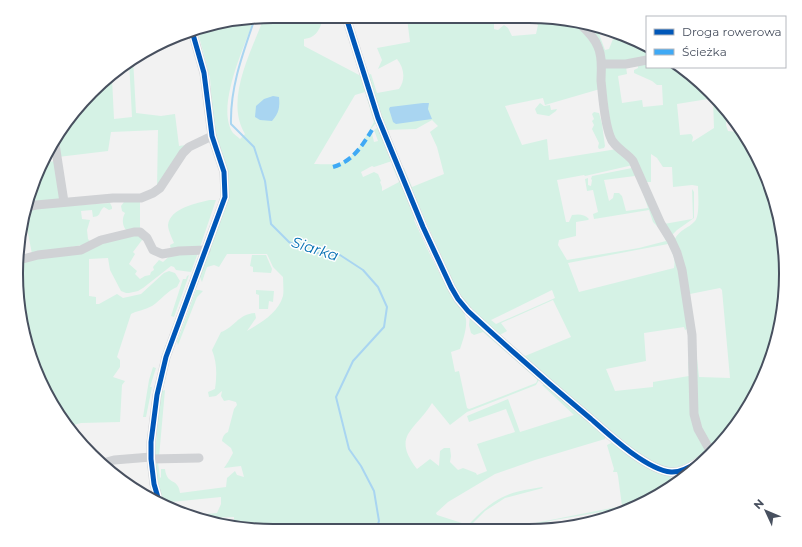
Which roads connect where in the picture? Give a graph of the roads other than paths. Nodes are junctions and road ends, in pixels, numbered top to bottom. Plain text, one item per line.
1 (348, 23) edge
2 (586, 30) edge
3 (193, 36) edge
4 (646, 60) edge
5 (602, 64) junction
6 (212, 136) junction
7 (56, 150) edge
8 (64, 202) junction
9 (33, 206) edge
10 (206, 250) junction
11 (24, 258) edge
12 (708, 449) edge
13 (151, 458) junction
14 (199, 458) dead end
15 (108, 462) edge
16 (686, 468) edge
17 (158, 495) edge

1 - 16 street
2 - 5 street
3 - 6 street
4 - 5 street
5 - 12 street
6 - 8 street
6 - 10 street
7 - 8 street
8 - 9 street
10 - 11 street
10 - 13 street
13 - 14 street
13 - 15 street
13 - 17 street

